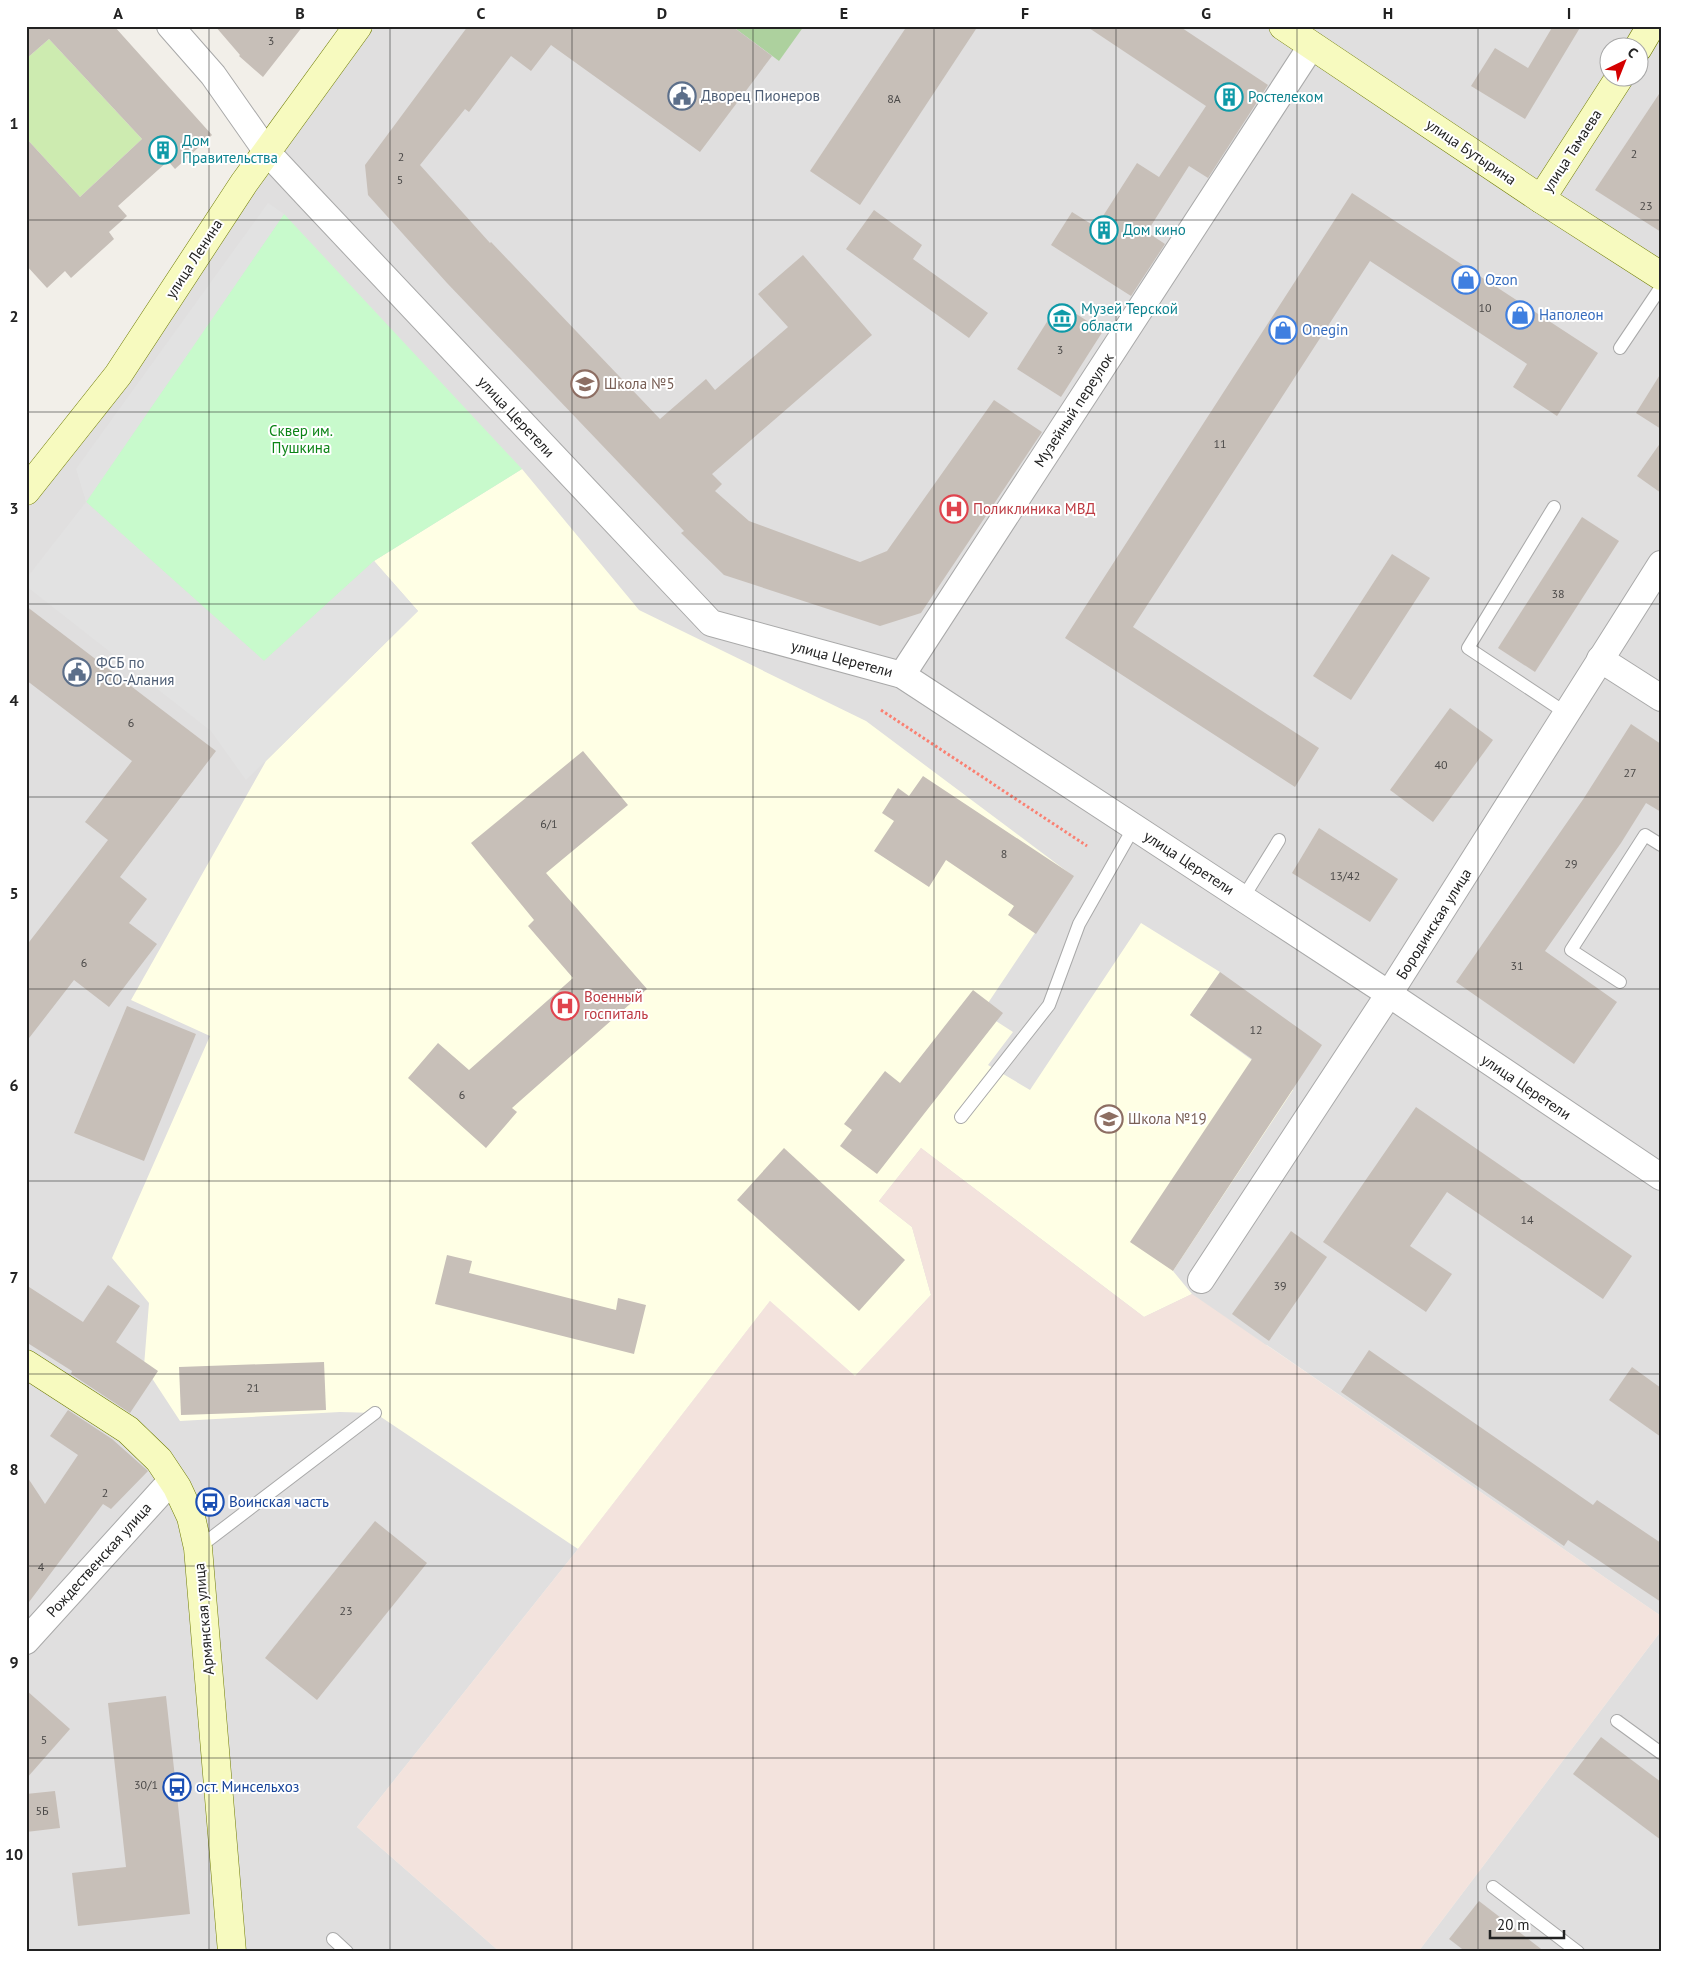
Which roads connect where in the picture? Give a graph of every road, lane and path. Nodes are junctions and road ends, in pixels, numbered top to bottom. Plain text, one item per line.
1 (170, 26) edge
2 (358, 26) edge
3 (1283, 26) edge
4 (1651, 26) edge
5 (1644, 38) edge
6 (1312, 45) junction
7 (1613, 88) edge
8 (268, 152) junction
9 (1541, 199) junction
10 (1661, 276) edge
11 (1661, 287) edge
12 (1620, 348) dead end
13 (26, 490) edge
14 (1554, 507) dead end
15 (1661, 564) edge
16 (1600, 659) junction
17 (902, 675) junction
18 (1661, 698) edge
19 (882, 710) dead end
20 (1566, 713) junction
21 (1134, 827) junction
22 (1278, 840) dead end
23 (1661, 845) edge
24 (1087, 846) dead end
25 (1243, 898) junction
26 (1620, 982) dead end
27 (1389, 994) junction
28 (961, 1117) dead end
29 (1661, 1177) edge
30 (1201, 1280) dead end
31 (26, 1364) edge
32 (375, 1413) dead end
33 (172, 1480) junction
34 (198, 1548) junction
35 (26, 1641) edge
36 (1617, 1720) dead end
37 (1661, 1753) edge
38 (1493, 1887) dead end
39 (333, 1939) dead end
40 (232, 1952) edge
41 (347, 1952) edge
42 (1578, 1952) edge

1 - 8 street, улица Церетели
2 - 8 main road, улица Ленина
3 - 6 main road, улица Бутырина
4 - 5 main road
6 - 9 main road, улица Бутырина
6 - 17 street, Музейный переулок
7 - 9 main road, улица Тамаева
8 - 13 main road, улица Ленина
8 - 17 street, улица Церетели
9 - 10 main road, улица Бутырина
11 - 12 lane
14 - 20 lane
15 - 16 street, Бородинская улица
16 - 18 street
16 - 20 street, Бородинская улица
17 - 21 street, улица Церетели
19 - 24 path
20 - 27 street, Бородинская улица
21 - 25 street, улица Церетели
21 - 28 lane
22 - 25 lane
23 - 26 lane
25 - 27 street, улица Церетели
27 - 29 street, улица Церетели
27 - 30 street, Бородинская улица
31 - 33 main road, Армянская улица
32 - 34 lane
33 - 34 main road, Армянская улица
33 - 35 street, Рождественская улица
34 - 40 main road, Армянская улица
36 - 37 lane
38 - 42 lane
39 - 41 lane

